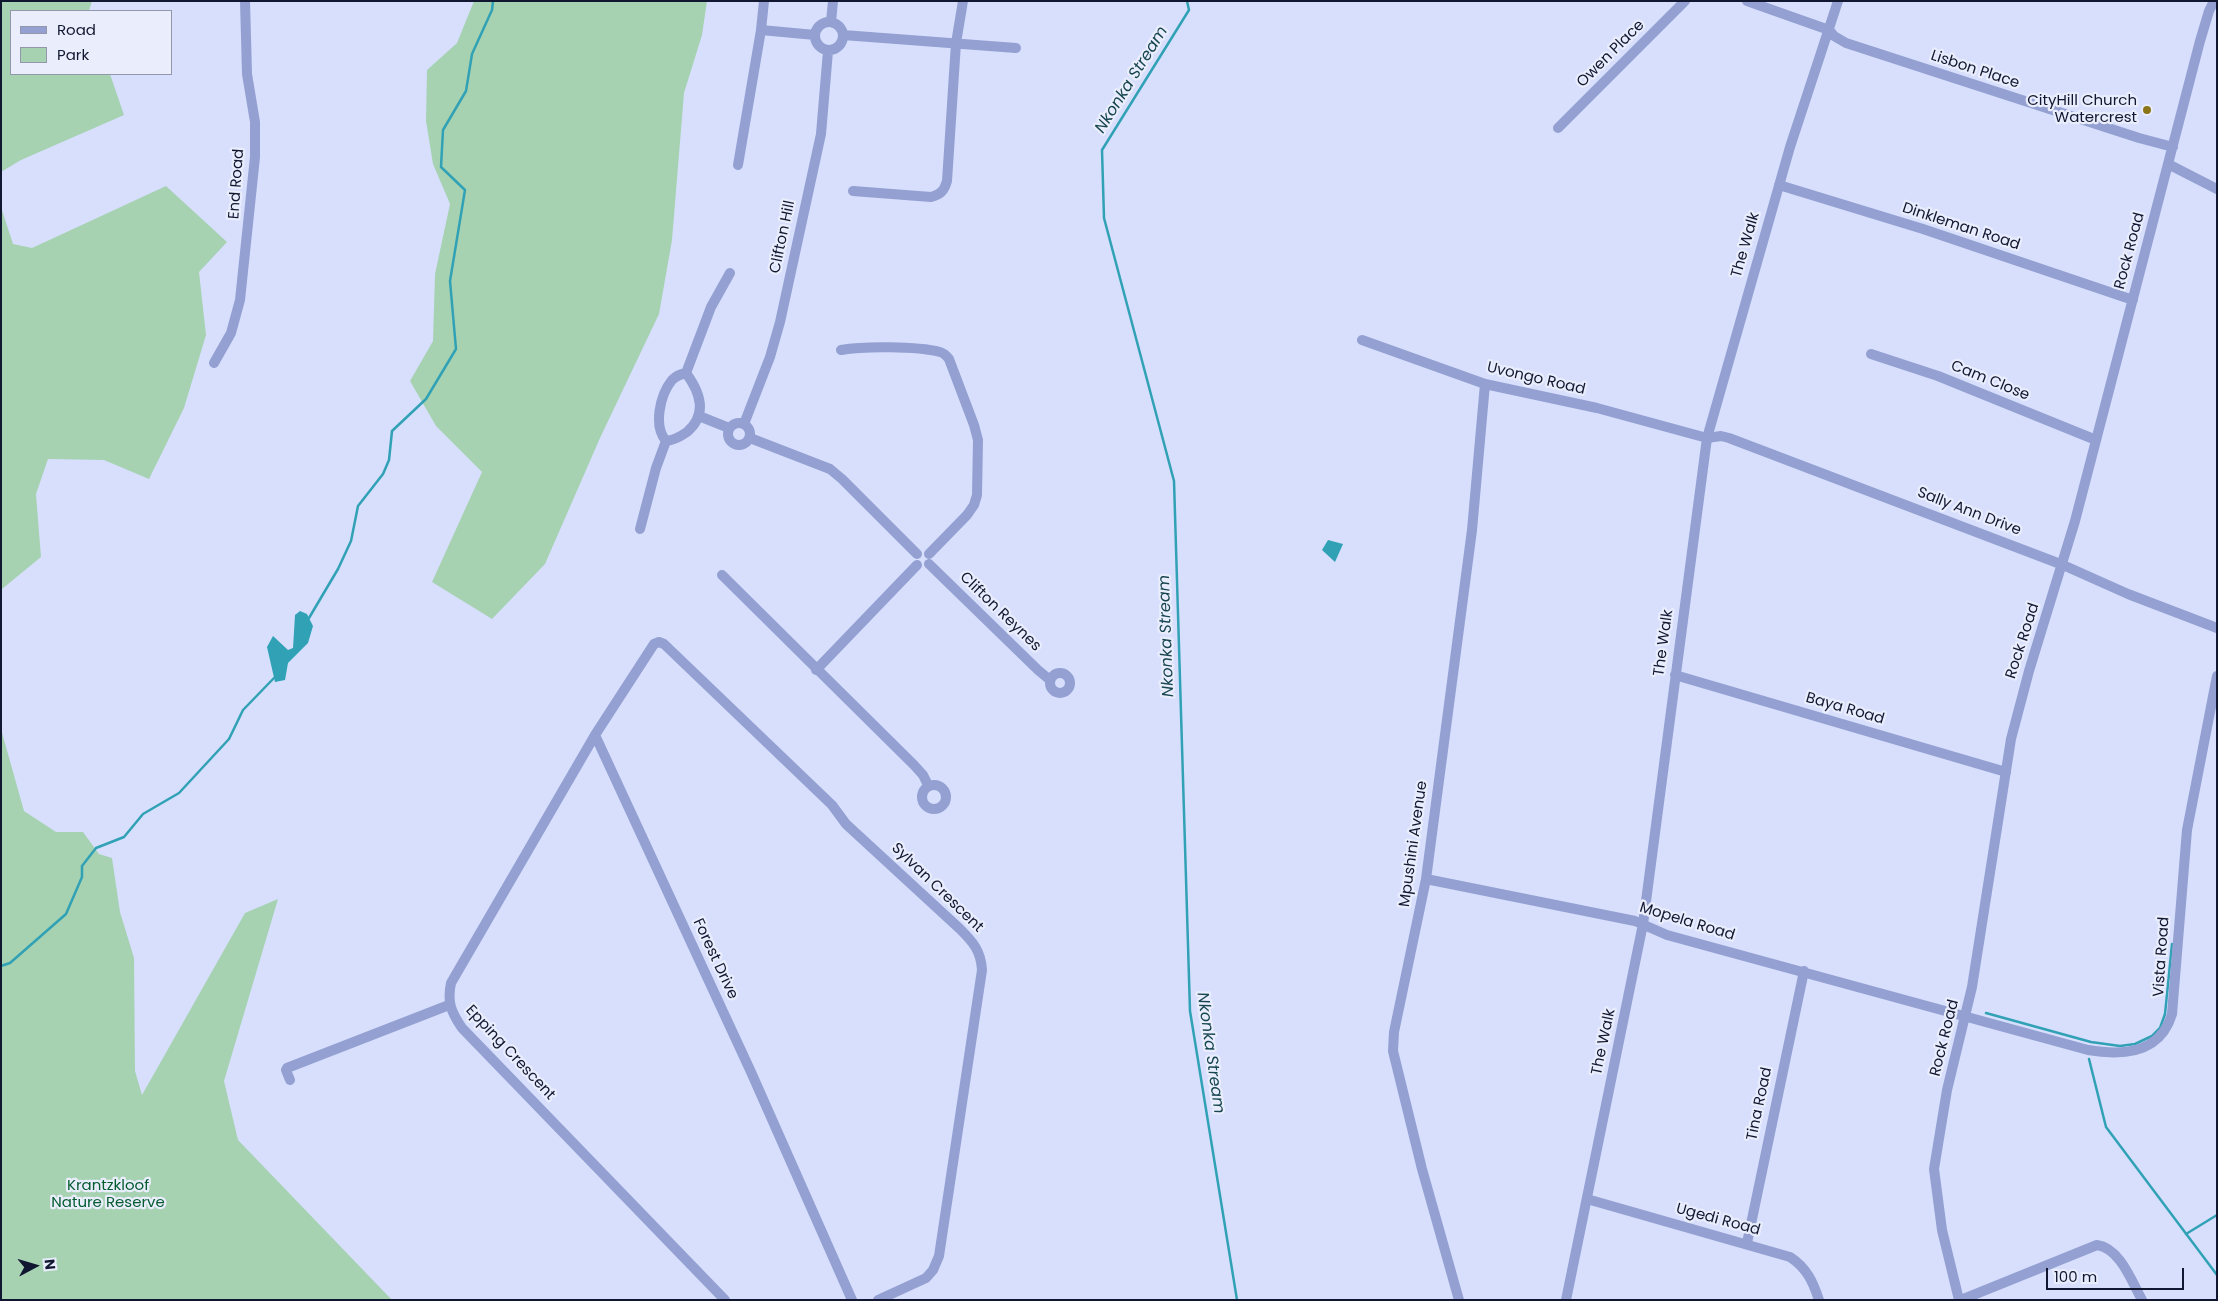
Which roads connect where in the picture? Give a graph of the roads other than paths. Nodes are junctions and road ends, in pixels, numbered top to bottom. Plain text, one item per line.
1 (245, 1) edge
2 (764, 1) edge
3 (833, 1) edge
4 (963, 1) edge
5 (1685, 1) edge
6 (1747, 1) edge
7 (1838, 1) edge
8 (2214, 1) edge
9 (831, 22) junction
10 (762, 30) junction
11 (1829, 30) junction
12 (815, 35) junction
13 (843, 36) junction
14 (956, 43) junction
15 (1016, 48) dead end
16 (828, 51) junction
17 (1558, 128) dead end
18 (2173, 147) junction
19 (2168, 164) junction
20 (738, 166) dead end
21 (1779, 186) junction
22 (2217, 189) edge
23 (853, 191) dead end
24 (730, 273) dead end
25 (2132, 300) junction
26 (1362, 340) dead end
27 (840, 350) dead end
28 (1871, 354) dead end
29 (214, 363) dead end
30 (686, 373) junction
31 (1486, 384) junction
32 (699, 416) junction
33 (744, 424) junction
34 (729, 428) junction
35 (750, 438) junction
36 (1707, 438) junction
37 (2096, 440) junction
38 (666, 441) junction
39 (640, 529) dead end
40 (917, 554) junction
41 (930, 559) junction
42 (2063, 564) junction
43 (917, 565) junction
44 (722, 575) dead end
45 (2217, 628) edge
46 (816, 670) junction
47 (1675, 674) junction
48 (2217, 676) edge
49 (1050, 680) dead end
50 (595, 735) junction
51 (2006, 772) junction
52 (928, 785) dead end
53 (1426, 879) junction
54 (1643, 924) junction
55 (1804, 971) junction
56 (449, 1005) junction
57 (1965, 1016) junction
58 (290, 1080) dead end
59 (1587, 1199) junction
60 (1747, 1244) junction
61 (725, 1300) edge
62 (852, 1300) edge
63 (878, 1300) edge
64 (1460, 1300) edge
65 (1566, 1300) edge
66 (1820, 1300) edge
67 (1960, 1300) edge
68 (2142, 1300) edge

1 - 29 street, End Road
2 - 10 street
3 - 9 street
4 - 14 street
5 - 17 street, Owen Place
6 - 11 street
7 - 11 street, The Walk
8 - 18 street, Rock Road
9 - 12 street
9 - 13 street
10 - 12 street
10 - 20 street
11 - 18 street, Lisbon Place
11 - 21 street, The Walk
12 - 16 street
13 - 14 street
13 - 16 street
14 - 15 street
14 - 23 street
16 - 33 street, Clifton Hill
18 - 19 street, Rock Road
19 - 22 street
19 - 25 street, Rock Road
21 - 25 street, Dinkleman Road
21 - 36 street, The Walk
24 - 30 street
25 - 37 street, Rock Road
26 - 31 street, Uvongo Road
27 - 41 street
28 - 37 street, Cam Close
30 - 32 street
30 - 38 street
31 - 36 street, Uvongo Road
31 - 53 street, Mpushini Avenue
32 - 34 street
32 - 38 street
33 - 34 street
33 - 35 street
34 - 35 street
35 - 40 street
36 - 42 street, Sally Ann Drive
36 - 47 street, The Walk
37 - 42 street, Rock Road
38 - 39 street
40 - 41 street
40 - 43 street
41 - 43 street
41 - 49 street, Clifton Reynes
42 - 45 street, Sally Ann Drive
42 - 51 street, Rock Road
43 - 46 street
44 - 46 street
46 - 52 street
47 - 51 street, Baya Road
47 - 54 street, The Walk
48 - 57 street, Vista Road
50 - 56 street, Epping Crescent
50 - 62 street, Forest Drive
50 - 63 street, Sylvan Crescent
51 - 57 street, Rock Road
53 - 54 street, Mopela Road
53 - 64 street, Mpushini Avenue
54 - 55 street, Mopela Road
54 - 59 street, The Walk
55 - 57 street, Mopela Road
55 - 60 street, Tina Road
56 - 58 street
56 - 61 street, Epping Crescent
57 - 67 street, Rock Road
59 - 60 street, Ugedi Road
59 - 65 street, The Walk
60 - 66 street, Ugedi Road
67 - 68 street

